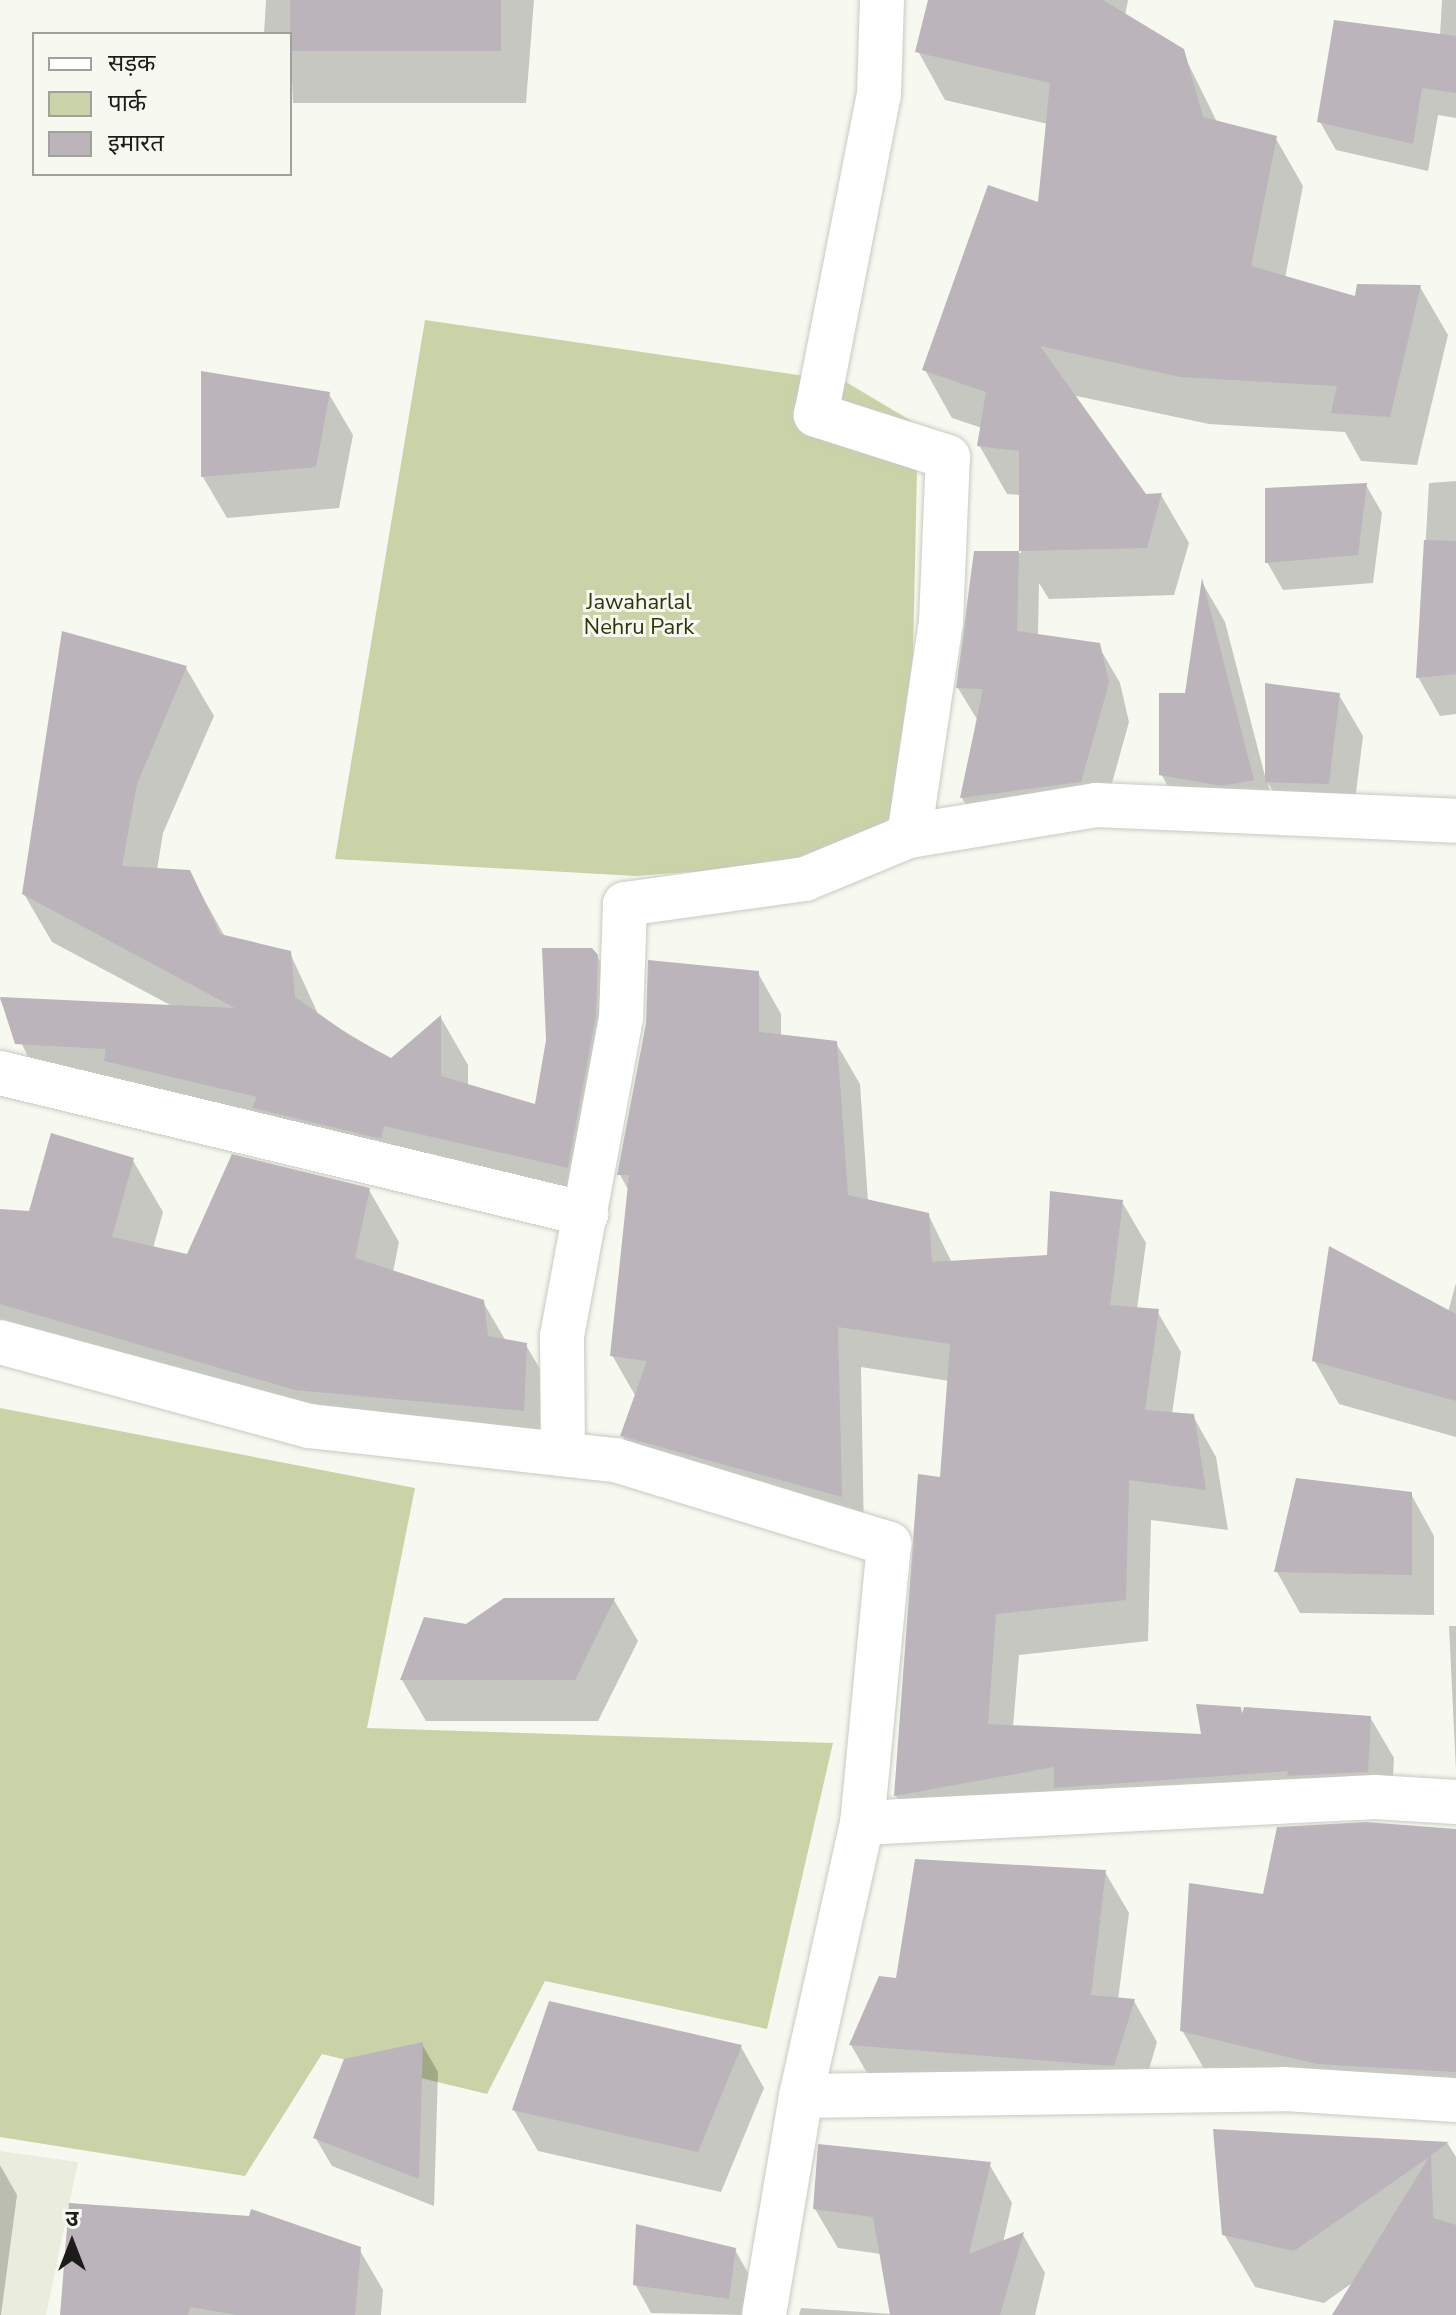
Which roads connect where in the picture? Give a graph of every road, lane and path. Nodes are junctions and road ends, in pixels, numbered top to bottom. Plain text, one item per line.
1 (882, 0) edge
2 (1456, 821) edge
3 (909, 836) junction
4 (0, 1073) edge
5 (586, 1214) junction
6 (0, 1342) edge
7 (563, 1453) junction
8 (1456, 1802) edge
9 (862, 1823) junction
10 (801, 2096) junction
11 (1456, 2100) edge
12 (764, 2315) edge

1 - 3 street
2 - 3 street
3 - 5 street
4 - 5 street
5 - 7 street
6 - 7 street
7 - 9 street
8 - 9 street
9 - 10 street
10 - 11 street
10 - 12 street

